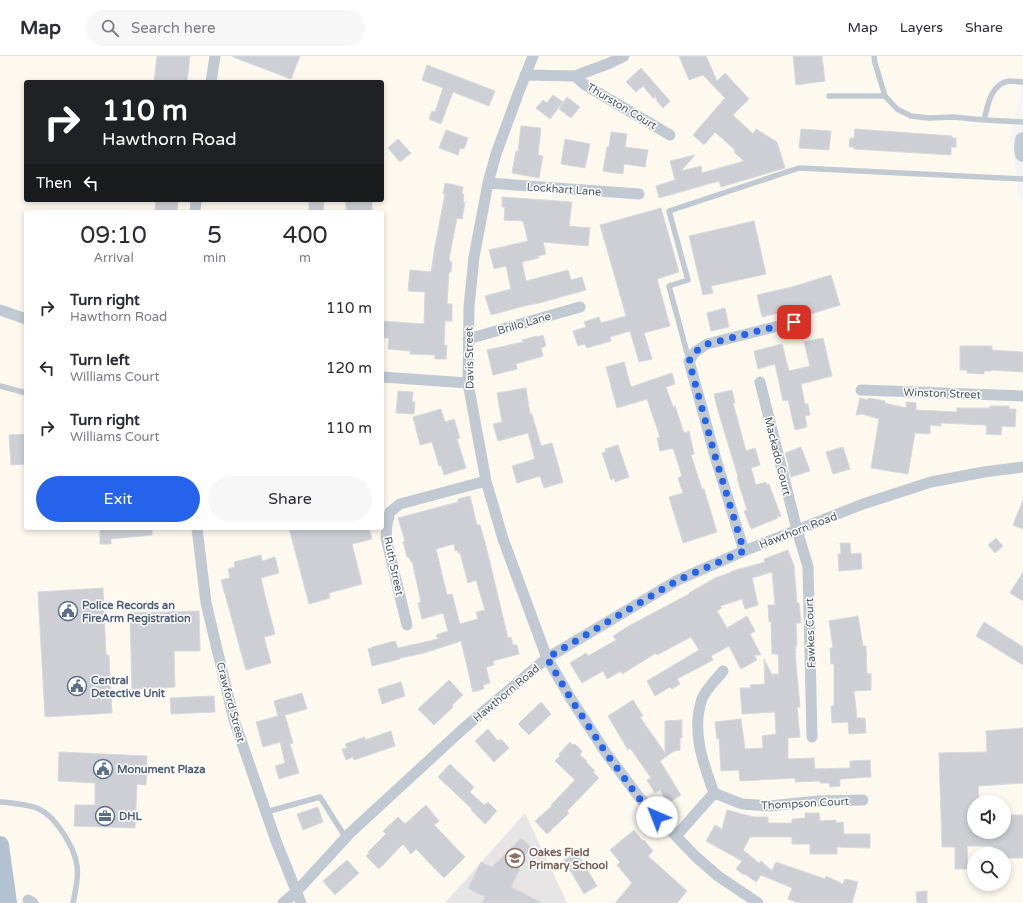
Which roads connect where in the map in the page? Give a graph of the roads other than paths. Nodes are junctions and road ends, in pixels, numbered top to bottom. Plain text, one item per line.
1 (216, 56) edge
2 (533, 56) edge
3 (624, 56) edge
4 (874, 56) edge
5 (525, 75) junction
6 (575, 76) junction
7 (211, 80) edge
8 (1023, 82) edge
9 (829, 96) dead end
10 (885, 96) junction
11 (984, 120) junction
12 (1023, 122) edge
13 (670, 135) dead end
14 (1023, 140) edge
15 (1023, 154) edge
16 (1023, 179) edge
17 (488, 183) junction
18 (639, 194) dead end
19 (580, 307) dead end
20 (0, 310) edge
21 (24, 318) edge
22 (794, 322) dead end
23 (468, 339) junction
24 (689, 361) junction
25 (384, 377) edge
26 (760, 382) dead end
27 (468, 383) junction
28 (0, 386) edge
29 (861, 390) dead end
30 (24, 392) edge
31 (1023, 396) edge
32 (1023, 467) edge
33 (486, 481) junction
34 (197, 530) edge
35 (797, 530) junction
36 (744, 551) junction
37 (407, 626) dead end
38 (547, 658) junction
39 (723, 671) dead end
40 (812, 737) dead end
41 (714, 793) junction
42 (863, 800) dead end
43 (0, 802) edge
44 (266, 812) junction
45 (676, 836) junction
46 (346, 838) junction
47 (0, 845) edge
48 (296, 892) junction
49 (8, 903) edge
50 (73, 903) edge
51 (283, 903) edge
52 (301, 903) edge
53 (758, 903) edge

1 - 7 street
2 - 5 street, Davis Street
3 - 6 street, Thurston Court
4 - 10 lane
5 - 6 street, Thurston Court
5 - 17 street, Davis Street
6 - 13 street, Thurston Court
8 - 11 lane
9 - 10 lane
10 - 11 lane
11 - 12 lane
14 - 15 street
16 - 24 lane
17 - 18 street, Lockhart Lane
17 - 23 street, Davis Street
19 - 23 street, Brillo Lane
20 - 21 street
22 - 24 street
23 - 27 street, Davis Street
24 - 36 street
25 - 27 street
26 - 35 street, Mackado Court
27 - 33 street, Davis Street
28 - 30 lane
29 - 31 street, Winston Street
32 - 35 street, Hawthorn Road
33 - 37 street, Ruth Street
33 - 38 street, Davis Street
34 - 44 street, Crawford Street
35 - 36 street, Hawthorn Road
35 - 40 street, Fawkes Court
36 - 38 street, Hawthorn Road
38 - 45 street, Davis Street
38 - 46 street, Hawthorn Road
39 - 41 street
41 - 42 street, Thompson Court
41 - 45 street
43 - 50 lane
44 - 46 lane
44 - 48 street, Crawford Street
45 - 53 street, Davis Street
46 - 48 street, Hawthorn Road
47 - 49 main road
48 - 51 street, Hawthorn Road
48 - 52 street, Crawford Street

